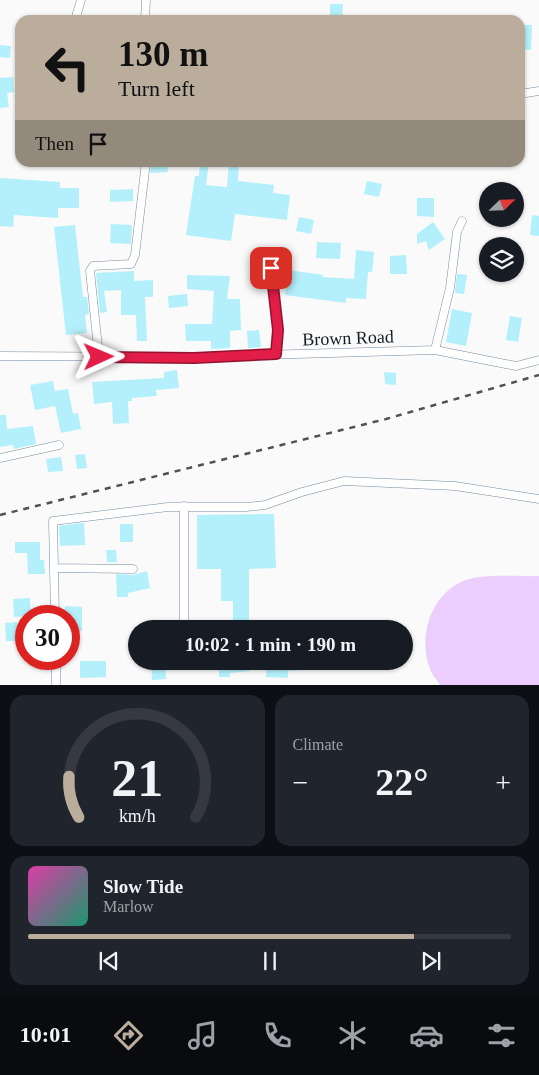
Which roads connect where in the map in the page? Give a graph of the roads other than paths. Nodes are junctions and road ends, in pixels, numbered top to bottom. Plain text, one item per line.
1 (81, 0) edge
2 (146, 0) edge
3 (77, 15) edge
4 (145, 15) edge
5 (539, 91) edge
6 (525, 93) edge
7 (145, 167) edge
8 (462, 221) dead end
9 (271, 268) dead end
10 (434, 350) junction
11 (276, 354) junction
12 (0, 356) edge
13 (99, 357) junction
14 (539, 360) edge
15 (59, 445) dead end
16 (0, 458) edge
17 (539, 499) edge
18 (184, 506) junction
19 (55, 568) junction
20 (133, 569) dead end
21 (55, 605) edge
22 (184, 620) edge
23 (56, 670) edge
24 (56, 685) edge

1 - 3 street
2 - 4 street
5 - 6 street
7 - 13 street
8 - 10 street
9 - 11 street
10 - 11 street, Brown Road
10 - 14 street, Brown Road
11 - 13 street, Brown Road
12 - 13 street, Brown Road
15 - 16 street
17 - 18 street
18 - 19 street
18 - 22 street
19 - 20 street
19 - 21 street
23 - 24 street

